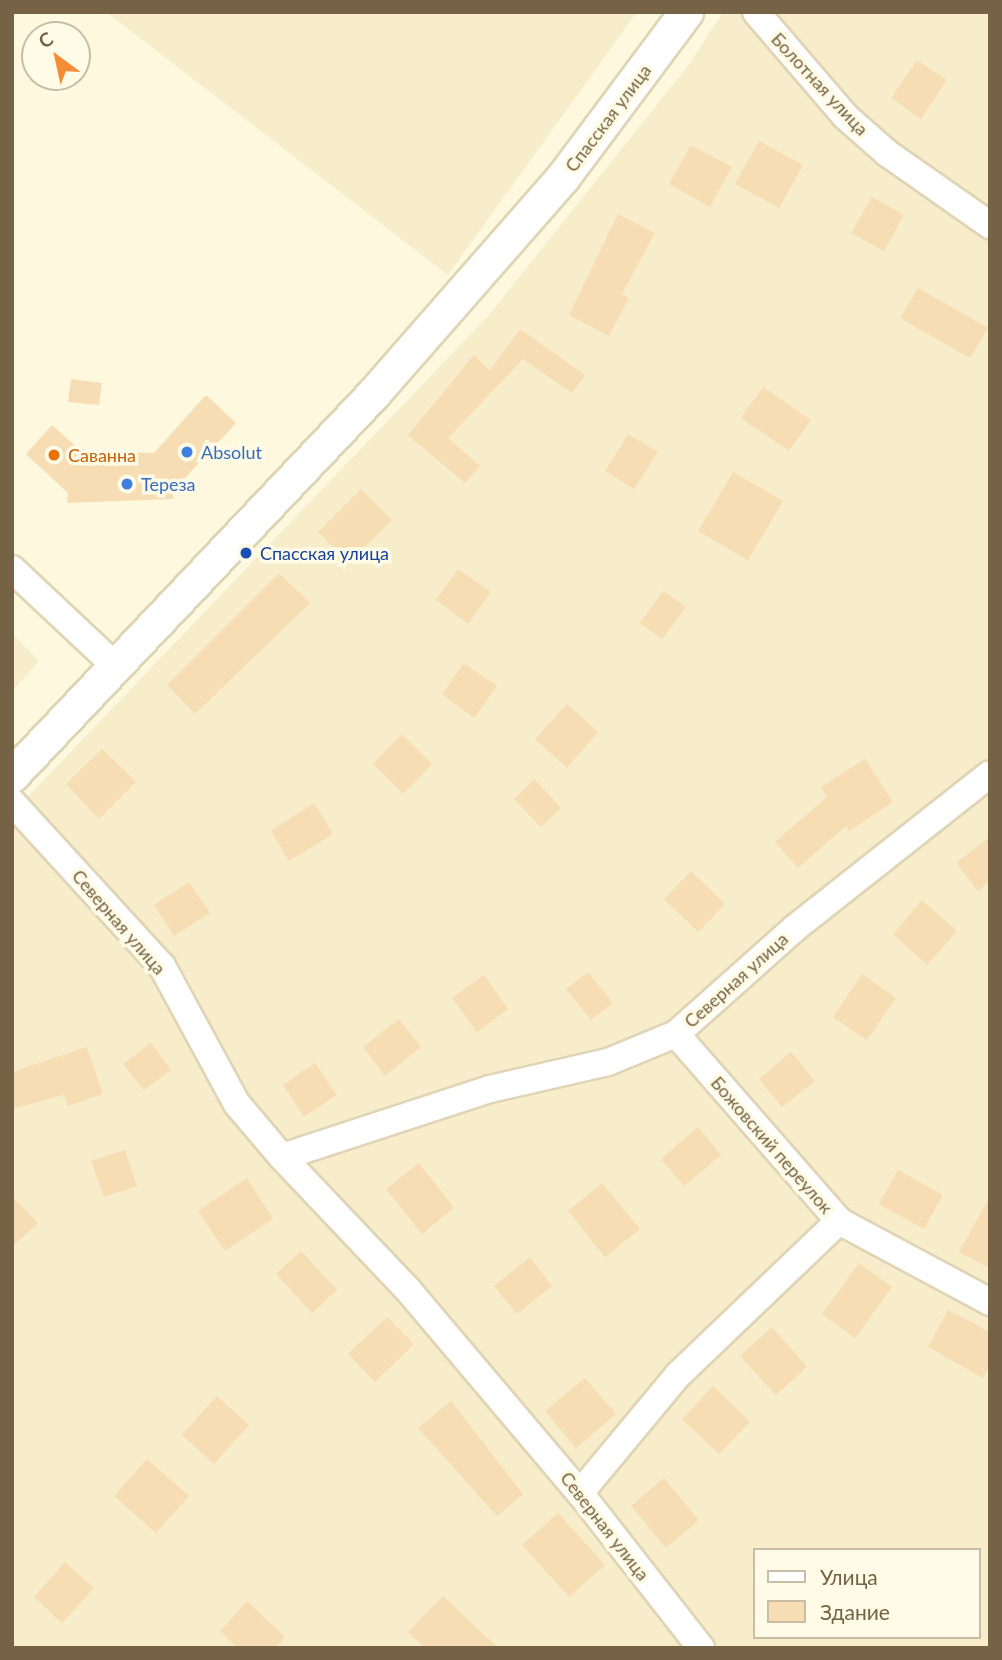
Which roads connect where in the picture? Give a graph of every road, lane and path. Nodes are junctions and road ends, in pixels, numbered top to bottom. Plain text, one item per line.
1 (686, 12) edge
2 (756, 12) edge
3 (990, 225) edge
4 (12, 569) edge
5 (113, 664) junction
6 (990, 774) edge
7 (12, 775) edge
8 (12, 802) edge
9 (676, 1034) junction
10 (282, 1157) junction
11 (839, 1221) junction
12 (990, 1302) edge
13 (580, 1493) junction
14 (701, 1648) edge

1 - 5 street, Спасская улица
2 - 3 street, Болотная улица
4 - 5 street
5 - 7 street, Спасская улица
6 - 9 street, Северная улица
8 - 10 street, Северная улица
9 - 10 street, Северная улица
9 - 11 street, Божовский переулок
10 - 13 street, Северная улица
11 - 12 street, Божовский переулок
11 - 13 street
13 - 14 street, Северная улица

